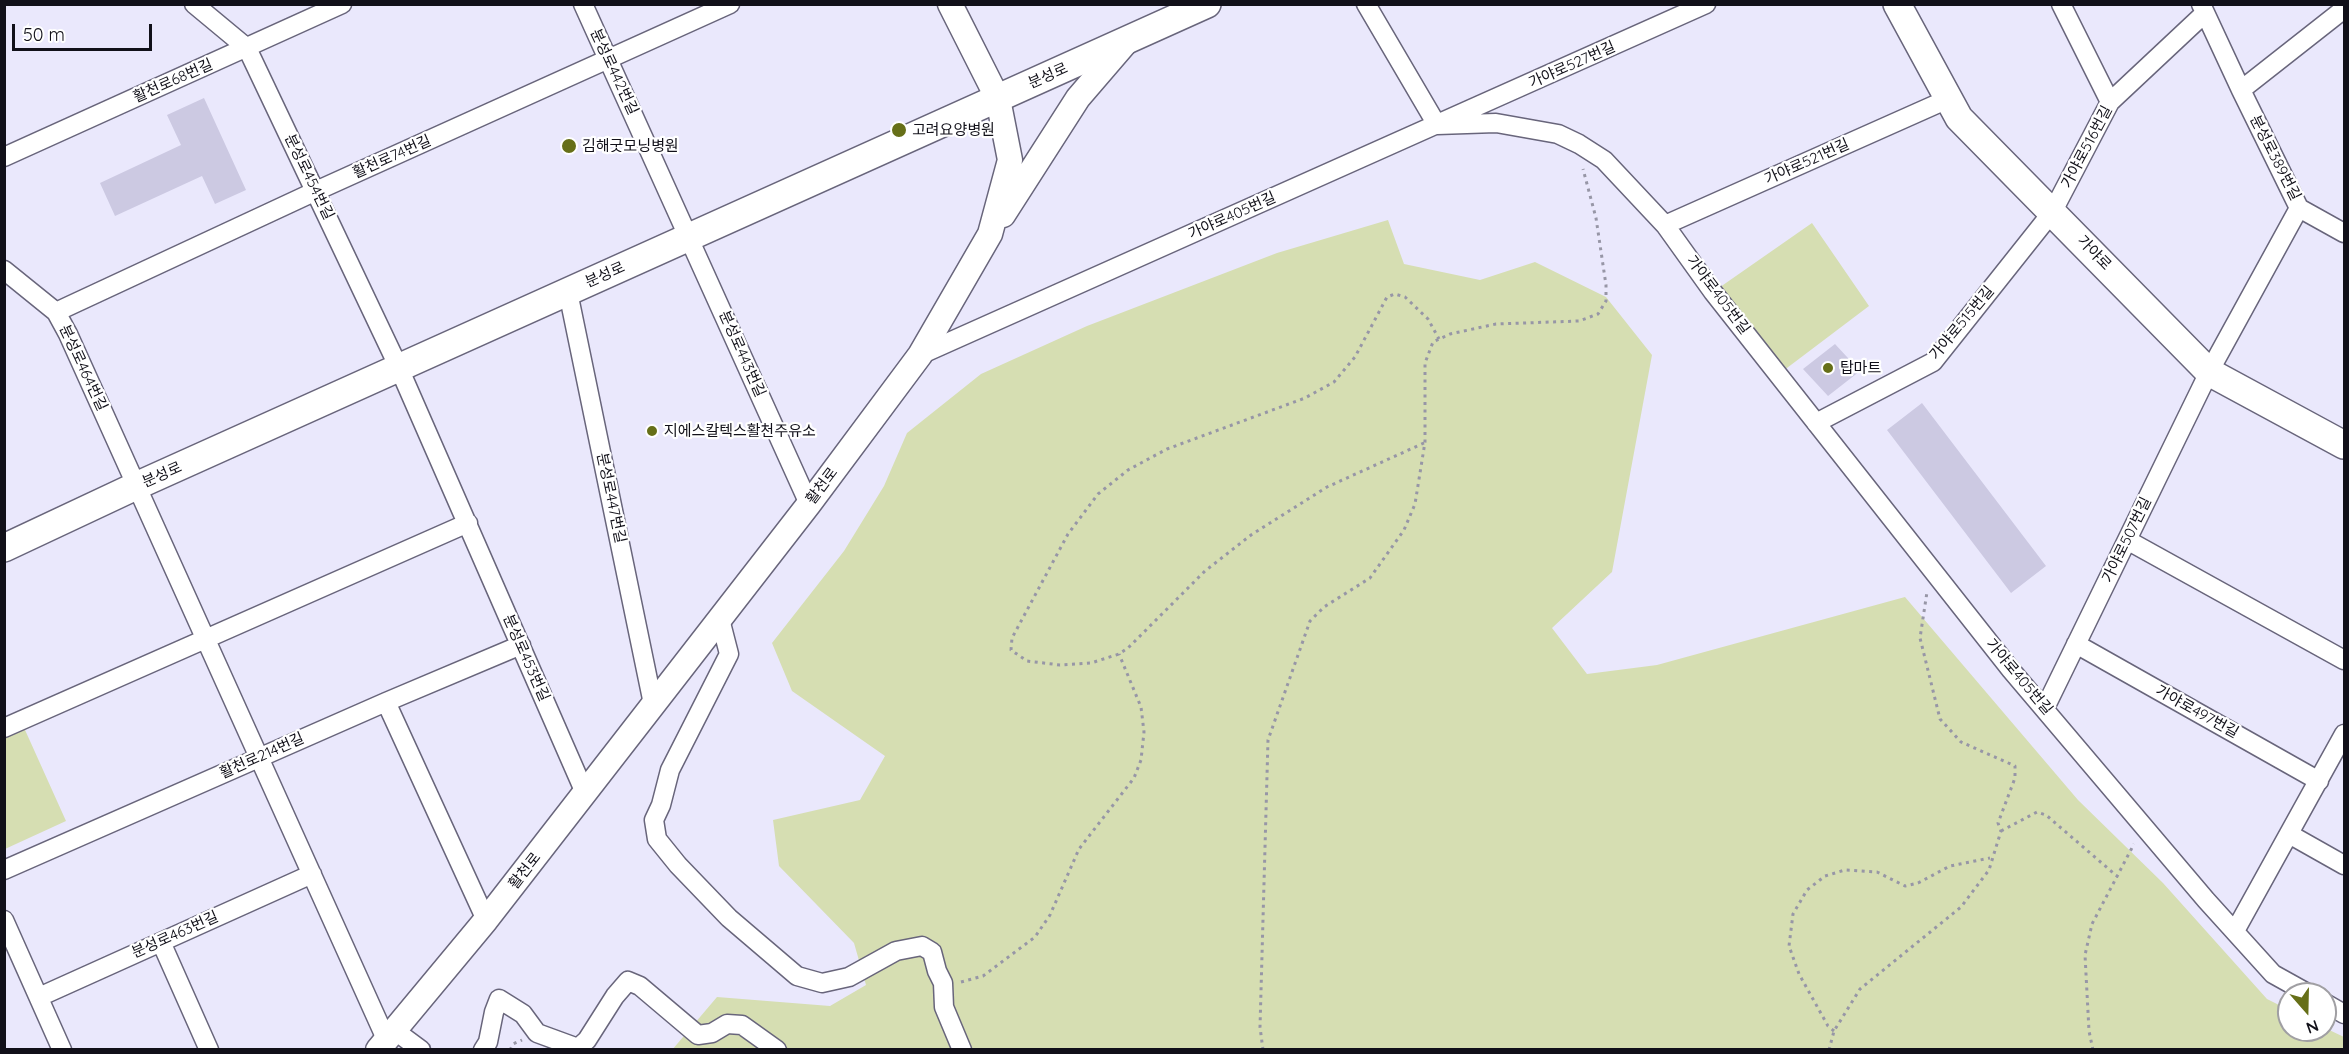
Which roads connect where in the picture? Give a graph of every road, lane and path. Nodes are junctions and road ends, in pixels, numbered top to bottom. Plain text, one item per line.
1 (194, 4) edge
2 (342, 4) edge
3 (583, 4) edge
4 (730, 4) edge
5 (1207, 4) edge
6 (1366, 4) edge
7 (1706, 4) edge
8 (1897, 4) edge
9 (2061, 4) edge
10 (955, 7) edge
11 (2203, 9) edge
12 (2344, 9) edge
13 (1172, 11) edge
14 (1128, 40) junction
15 (247, 48) junction
16 (608, 60) junction
17 (2241, 90) junction
18 (998, 99) junction
19 (1948, 99) junction
20 (2110, 102) junction
21 (1437, 125) junction
22 (1579, 144) junction
23 (4, 157) edge
24 (316, 191) junction
25 (2299, 207) junction
26 (2053, 211) junction
27 (1665, 225) junction
28 (2344, 233) edge
29 (990, 234) junction
30 (689, 237) junction
31 (4, 270) edge
32 (568, 292) junction
33 (56, 312) junction
34 (1440, 339) junction
35 (920, 355) junction
36 (399, 368) junction
37 (2209, 372) junction
38 (1816, 423) junction
39 (1425, 442) junction
40 (2344, 445) edge
41 (136, 486) junction
42 (809, 504) junction
43 (468, 523) junction
44 (2127, 540) junction
45 (4, 548) edge
46 (1935, 574) junction
47 (720, 619) junction
48 (205, 639) junction
49 (2076, 644) junction
50 (521, 645) junction
51 (1119, 654) junction
52 (2344, 660) edge
53 (386, 702) junction
54 (653, 704) junction
55 (2045, 708) junction
56 (4, 728) edge
57 (2344, 734) edge
58 (259, 757) junction
59 (2319, 780) junction
60 (585, 793) junction
61 (2143, 824) junction
62 (2001, 831) junction
63 (2289, 834) junction
64 (1991, 858) junction
65 (2344, 865) edge
66 (4, 870) edge
67 (312, 874) junction
68 (2118, 877) junction
69 (4, 920) edge
70 (486, 920) junction
71 (2235, 931) junction
72 (161, 942) junction
73 (2287, 982) edge
74 (943, 983) junction
75 (39, 997) junction
76 (1834, 1031) junction
77 (386, 1040) edge
78 (62, 1050) edge
79 (209, 1050) edge
80 (421, 1050) edge
81 (483, 1050) edge
82 (777, 1050) edge
83 (962, 1050) edge
84 (1263, 1050) edge
85 (1829, 1050) edge
86 (2093, 1050) edge

1 - 15 street, 분성로454번길
2 - 15 street, 활천로68번길
3 - 16 street, 분성로442번길
4 - 16 street, 활천로74번길
5 - 13 main road, 분성로
6 - 21 street
7 - 21 street, 가야로527번길
8 - 19 main road, 가야로
9 - 20 street
10 - 18 street, 활천로
11 - 17 street, 분성로389번길
11 - 20 street, 가야로516번길
12 - 17 street
13 - 14 main road, 분성로
14 - 18 main road, 분성로
14 - 29 street
15 - 23 street, 활천로68번길
15 - 24 street, 분성로454번길
16 - 24 street, 활천로74번길
16 - 30 street, 분성로442번길
17 - 25 street, 분성로389번길
18 - 29 street, 활천로
18 - 30 main road, 분성로
19 - 26 main road, 가야로
19 - 27 street, 가야로521번길
20 - 26 street, 가야로516번길
21 - 22 street, 가야로405번길
21 - 35 street, 가야로405번길
22 - 27 street, 가야로405번길
22 - 34 path
24 - 33 street, 활천로74번길
24 - 36 street, 분성로454번길
25 - 28 street
25 - 37 street, 분성로389번길
26 - 37 main road, 가야로
26 - 38 street, 가야로515번길
27 - 38 street, 가야로405번길
29 - 35 street, 활천로
30 - 32 main road, 분성로
30 - 42 street, 분성로443번길
31 - 33 street, 분성로464번길
32 - 36 main road, 분성로
32 - 54 street, 분성로447번길
33 - 41 street, 분성로464번길
34 - 39 path
34 - 51 path
35 - 42 street, 활천로
36 - 41 main road, 분성로
36 - 43 street, 분성로453번길
37 - 40 main road, 가야로
37 - 44 street, 가야로507번길
38 - 46 street, 가야로405번길
39 - 51 path
39 - 84 path
41 - 45 main road, 분성로
41 - 48 street
42 - 47 street, 활천로
43 - 48 street
43 - 50 street, 분성로453번길
44 - 49 street, 가야로507번길
44 - 52 street
46 - 55 street, 가야로405번길
46 - 62 path
47 - 54 street, 활천로
47 - 74 street
48 - 56 street
48 - 58 street
49 - 55 street, 가야로507번길
49 - 59 street, 가야로497번길
50 - 53 street, 활천로214번길
50 - 60 street, 분성로453번길
51 - 74 path
53 - 58 street, 활천로214번길
53 - 70 street
54 - 60 street, 활천로
55 - 61 street, 가야로405번길
57 - 59 street
58 - 66 street, 활천로214번길
58 - 67 street
59 - 63 street
60 - 70 street, 활천로
61 - 68 path
61 - 71 street, 가야로405번길
62 - 64 path
62 - 68 path
63 - 65 street
63 - 71 street
64 - 76 path
64 - 76 path
67 - 72 street, 분성로463번길
67 - 77 street
68 - 86 path
69 - 75 street
70 - 77 street, 활천로
71 - 73 street, 가야로405번길
72 - 75 street, 분성로463번길
72 - 79 street
74 - 83 street
75 - 78 street
76 - 85 path
77 - 80 street
81 - 82 street

